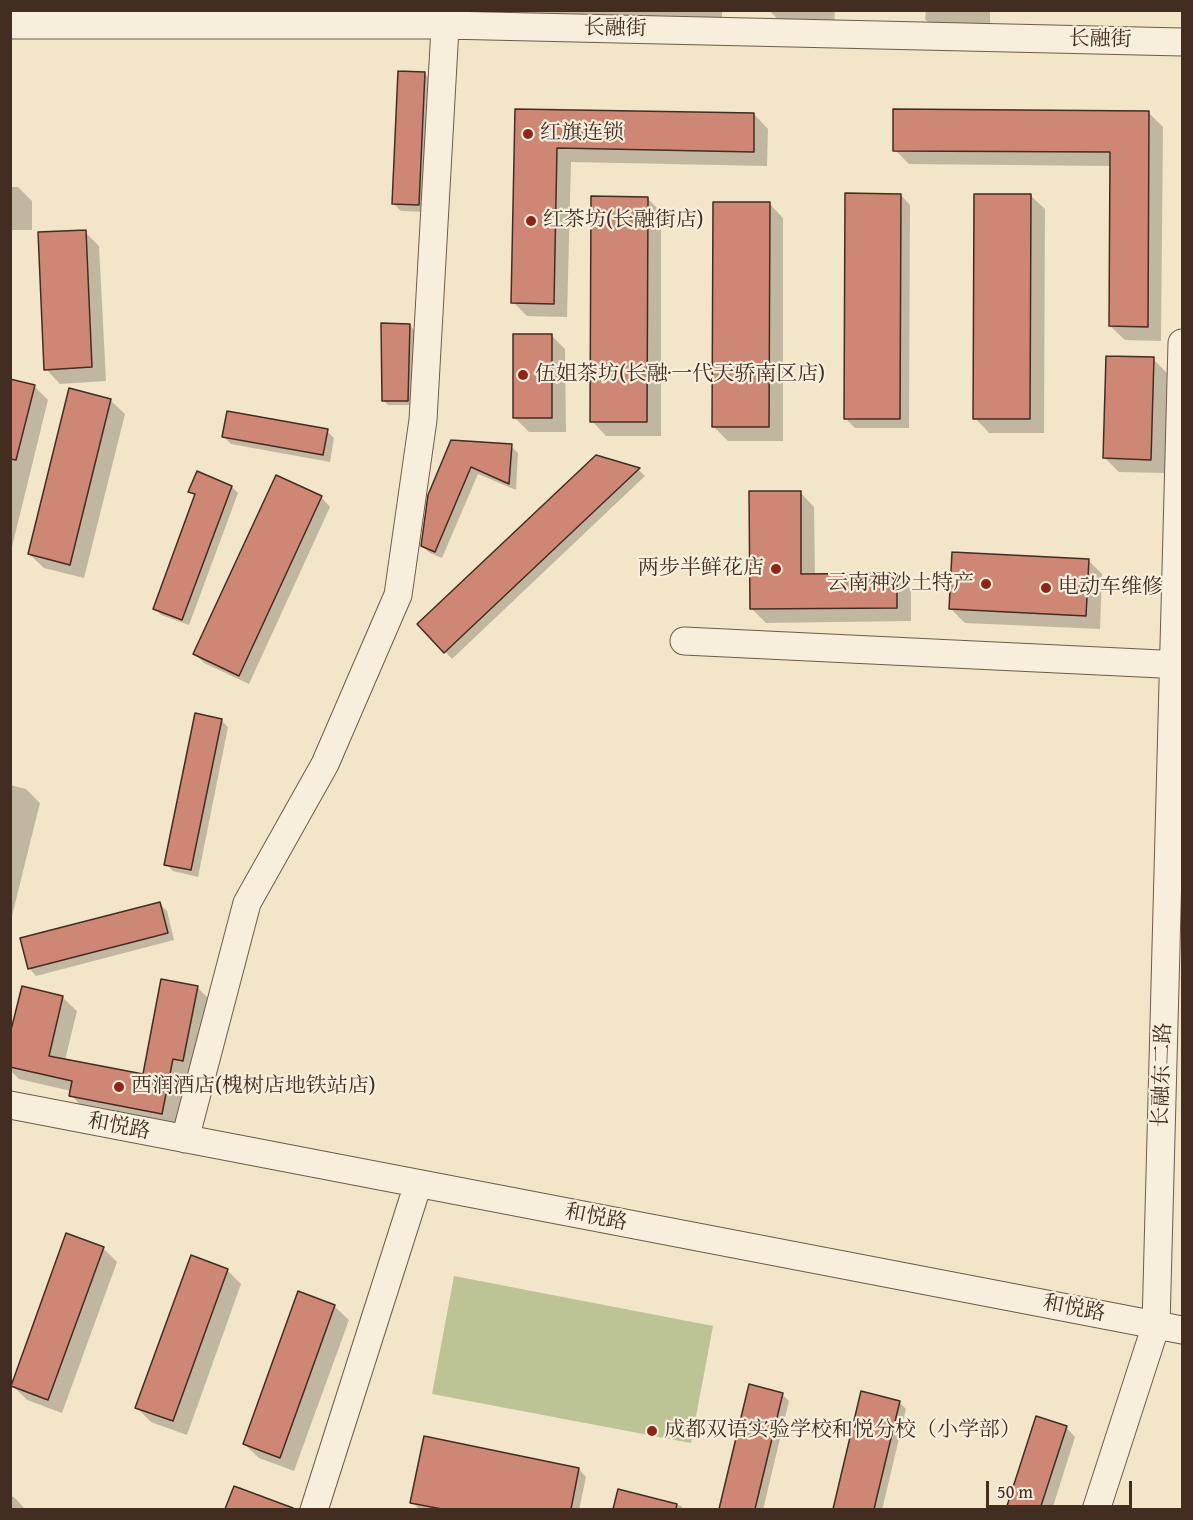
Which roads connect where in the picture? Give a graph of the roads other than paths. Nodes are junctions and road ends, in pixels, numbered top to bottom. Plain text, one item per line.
1 (446, 18) edge
2 (10, 26) edge
3 (1182, 42) edge
4 (1182, 343) edge
5 (684, 640) dead end
6 (1179, 664) edge
7 (10, 1105) edge
8 (185, 1139) junction
9 (418, 1184) junction
10 (1156, 1325) junction
11 (1182, 1330) edge
12 (314, 1509) edge
13 (1096, 1509) edge

1 - 2 street, 长融街
1 - 3 street, 长融街
1 - 8 street
4 - 6 street, 长融东二路
5 - 6 street
6 - 10 street, 长融东二路
7 - 8 street, 和悦路
8 - 9 street, 和悦路
9 - 10 street, 和悦路
9 - 12 street
10 - 11 street, 和悦路
10 - 13 street, 长融东二路

